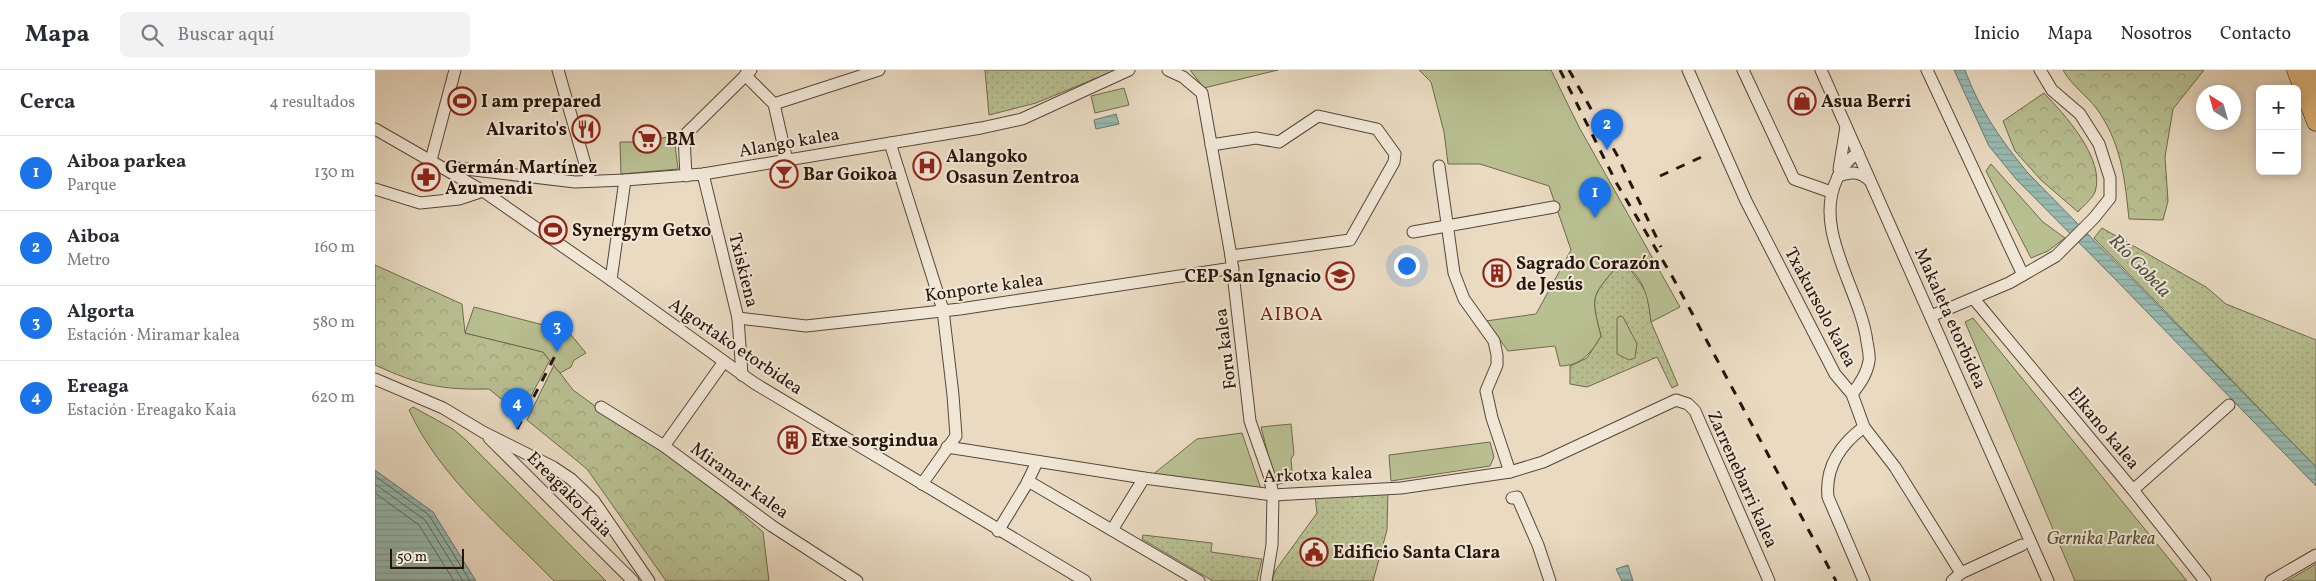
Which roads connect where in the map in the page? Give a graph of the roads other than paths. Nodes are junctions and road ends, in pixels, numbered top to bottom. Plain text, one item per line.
1 (455, 70) edge
2 (558, 70) edge
3 (879, 70) edge
4 (1129, 70) edge
5 (1168, 70) edge
6 (1688, 70) edge
7 (1743, 70) edge
8 (1821, 70) edge
9 (1927, 70) edge
10 (2040, 70) edge
11 (2296, 70) edge
12 (2312, 70) edge
13 (748, 72) edge
14 (2316, 89) edge
15 (774, 104) junction
16 (2316, 122) edge
17 (1846, 127) junction
18 (375, 129) edge
19 (890, 142) junction
20 (1211, 145) junction
21 (1858, 154) junction
22 (431, 160) junction
23 (787, 161) junction
24 (1439, 166) dead end
25 (443, 167) junction
26 (703, 174) junction
27 (686, 176) junction
28 (1838, 176) junction
29 (625, 180) junction
30 (590, 181) junction
31 (1871, 181) junction
32 (375, 189) edge
33 (483, 191) junction
34 (1831, 192) junction
35 (1554, 207) dead end
36 (1449, 227) junction
37 (1413, 232) dead end
38 (1232, 262) junction
39 (2023, 275) junction
40 (611, 280) junction
41 (1974, 298) junction
42 (943, 310) junction
43 (1931, 316) junction
44 (738, 318) junction
45 (723, 363) junction
46 (742, 375) junction
47 (375, 379) edge
48 (1852, 394) junction
49 (1676, 400) joint
50 (2229, 405) dead end
51 (601, 407) dead end
52 (1864, 427) junction
53 (483, 432) junction
54 (664, 446) junction
55 (947, 447) junction
56 (1037, 462) junction
57 (1510, 472) junction
58 (1144, 478) junction
59 (1028, 481) junction
60 (922, 484) junction
61 (2133, 490) junction
62 (1273, 495) junction
63 (1512, 498) dead end
64 (1112, 530) junction
65 (998, 531) junction
66 (2022, 545) dead end
67 (2316, 555) edge
68 (1961, 573) junction
69 (855, 580) edge
70 (633, 581) edge
71 (649, 581) edge
72 (1085, 581) edge
73 (1199, 581) edge
74 (1266, 581) edge
75 (1550, 581) edge
76 (1769, 581) edge
77 (1864, 581) edge
78 (1951, 581) edge
79 (2049, 581) edge
80 (2205, 581) edge
81 (2271, 581) edge

1 - 22 street
2 - 30 street
3 - 15 street
4 - 19 street, Alango kalea
5 - 20 street, Foru kalea
6 - 48 street, Txakursolo kalea
7 - 34 street
8 - 17 street, Makaleta etorbidea
9 - 39 street
10 - 39 street
11 - 16 highway
12 - 14 highway
13 - 15 street
13 - 27 street
15 - 23 street
17 - 21 street, Makaleta etorbidea
17 - 28 street
18 - 22 street, Algortako etorbidea
19 - 23 street, Alango kalea
19 - 42 street
20 - 38 street, Foru kalea
20 - 38 street, Konporte kalea
21 - 28 street
21 - 31 street, Makaleta etorbidea
22 - 25 street, Algortako etorbidea
23 - 26 street, Alango kalea
24 - 36 street
25 - 30 street, Alango kalea
25 - 33 street, Algortako etorbidea
26 - 27 street, Alango kalea
26 - 44 street, Txiskiena
27 - 29 street, Alango kalea
28 - 31 street
28 - 34 street
29 - 30 street, Alango kalea
29 - 40 street
31 - 43 street, Makaleta etorbidea
32 - 33 street
33 - 40 street, Algortako etorbidea
34 - 48 street
35 - 36 street
36 - 37 street
36 - 57 street
38 - 42 street, Konporte kalea
38 - 62 street, Foru kalea
39 - 41 street
40 - 45 street, Algortako etorbidea
41 - 43 street
41 - 61 street, Elkano kalea
42 - 44 street, Konporte kalea
42 - 55 street
43 - 79 street, Makaleta etorbidea
44 - 46 street, Txiskiena
45 - 46 street, Algortako etorbidea
45 - 54 street
46 - 60 street, Algortako etorbidea
47 - 53 street, Ereagako Kaia
48 - 52 street, Txakursolo kalea
49 - 57 street, Arkotxa kalea
49 - 76 street, Zarrenebarri kalea
50 - 61 street
51 - 54 street, Miramar kalea
52 - 68 street, Txakursolo kalea
52 - 77 street
53 - 70 street, Ereagako Kaia
53 - 71 street, Ereagako Kaia
54 - 69 street, Miramar kalea
55 - 56 street, Arkotxa kalea
55 - 60 street
56 - 58 street, Arkotxa kalea
56 - 59 street
57 - 62 street, Arkotxa kalea
58 - 62 street, Arkotxa kalea
58 - 64 street
59 - 64 street
59 - 65 street
60 - 65 street, Algortako etorbidea
61 - 80 street, Elkano kalea
62 - 74 street, Foru kalea
63 - 75 street
64 - 73 street
65 - 72 street, Algortako etorbidea
66 - 68 street
67 - 81 street
68 - 78 street

